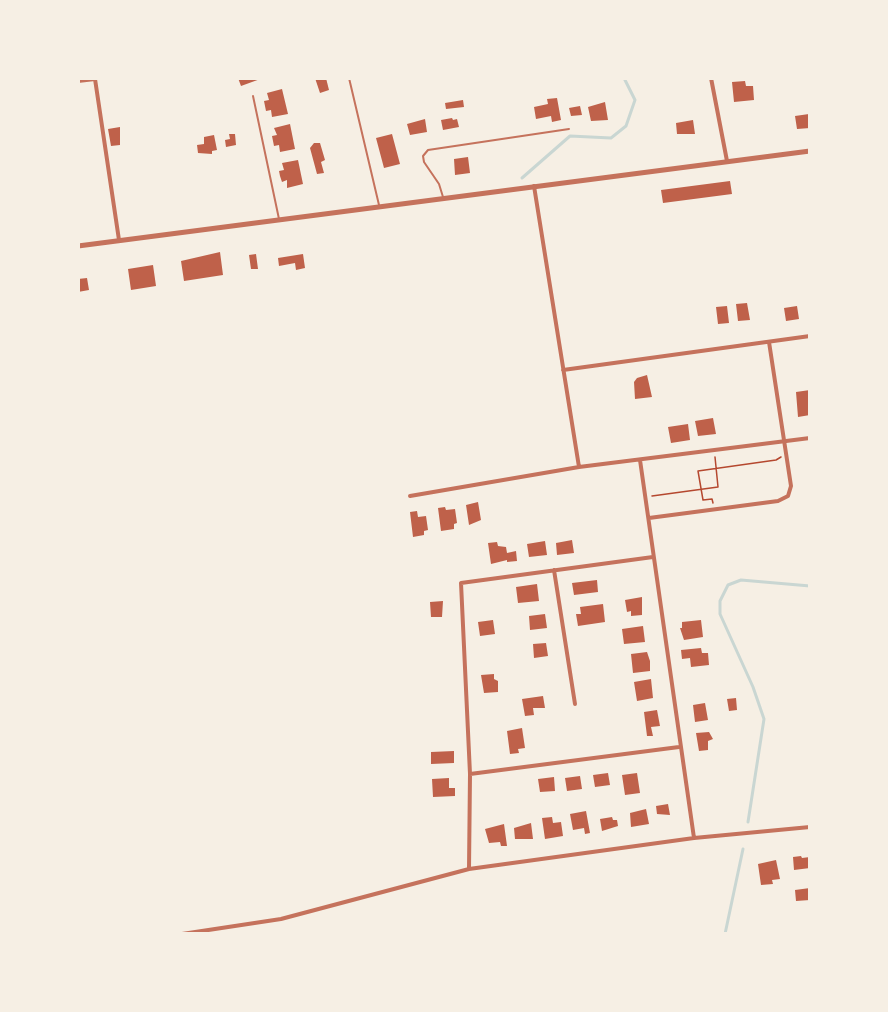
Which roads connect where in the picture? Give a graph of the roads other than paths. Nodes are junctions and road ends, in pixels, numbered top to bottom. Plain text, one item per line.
1 (349, 78) edge
2 (711, 78) edge
3 (78, 81) edge
4 (253, 96) dead end
5 (569, 129) dead end
6 (810, 151) edge
7 (726, 161) junction
8 (534, 185) junction
9 (443, 197) junction
10 (379, 206) junction
11 (279, 219) junction
12 (119, 240) junction
13 (78, 246) edge
14 (810, 336) edge
15 (769, 342) junction
16 (563, 370) junction
17 (810, 438) edge
18 (785, 441) junction
19 (640, 460) junction
20 (579, 467) junction
21 (410, 496) dead end
22 (649, 518) junction
23 (653, 557) junction
24 (554, 570) junction
25 (575, 704) dead end
26 (679, 747) junction
27 (470, 774) junction
28 (810, 827) edge
29 (694, 838) junction
30 (469, 870) junction
31 (182, 934) edge

1 - 10 lane
2 - 7 street
3 - 12 street
4 - 11 lane
5 - 9 lane
6 - 7 street
7 - 8 street
8 - 9 street
8 - 16 street
9 - 10 street
10 - 11 street
11 - 12 street
12 - 13 street
14 - 15 street
15 - 16 street
15 - 18 street
16 - 20 street
17 - 18 street
18 - 19 street
18 - 22 street
19 - 20 street
19 - 22 street
20 - 21 street
22 - 23 street
23 - 24 street
23 - 26 street
24 - 25 street
24 - 27 street
26 - 27 street
26 - 29 street
27 - 30 street
28 - 29 street
29 - 30 street
30 - 31 street

